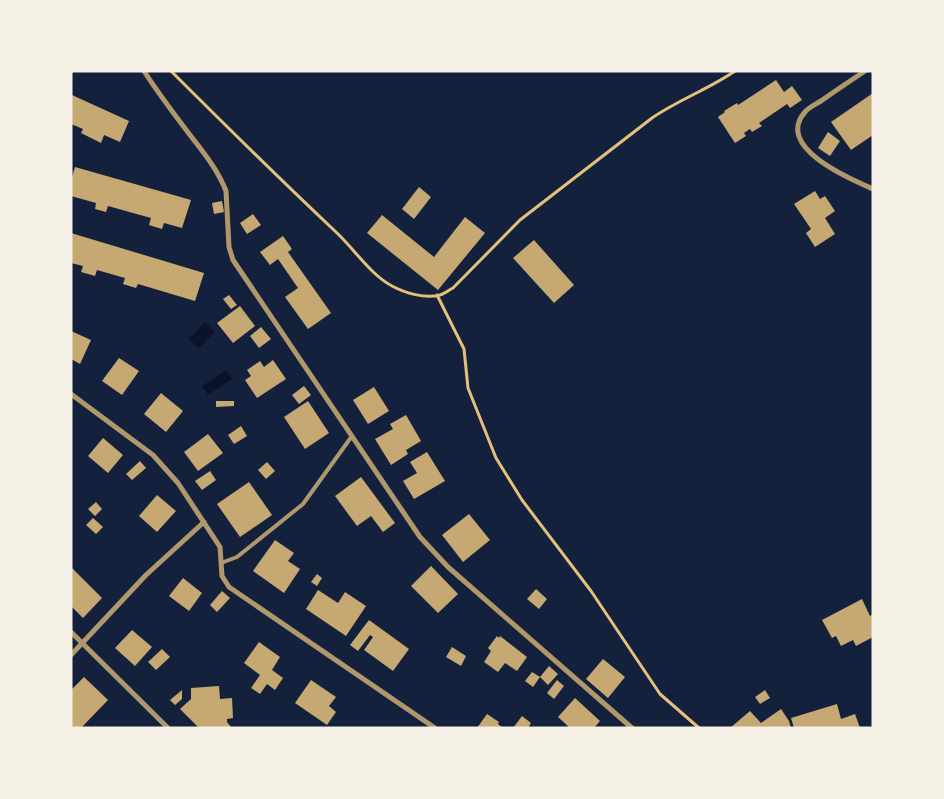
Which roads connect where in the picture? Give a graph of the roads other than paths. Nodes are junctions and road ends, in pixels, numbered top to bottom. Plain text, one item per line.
1 (144, 71) edge
2 (865, 71) edge
3 (873, 189) edge
4 (71, 394) edge
5 (352, 436) junction
6 (204, 522) junction
7 (220, 562) junction
8 (71, 632) edge
9 (83, 643) junction
10 (71, 655) edge
11 (168, 728) edge
12 (435, 728) edge
13 (632, 728) edge

1 - 5 street
2 - 3 street
4 - 6 street
5 - 7 lane
5 - 13 street
6 - 7 street
6 - 9 street
7 - 12 street
8 - 9 street
9 - 10 street
9 - 11 street

